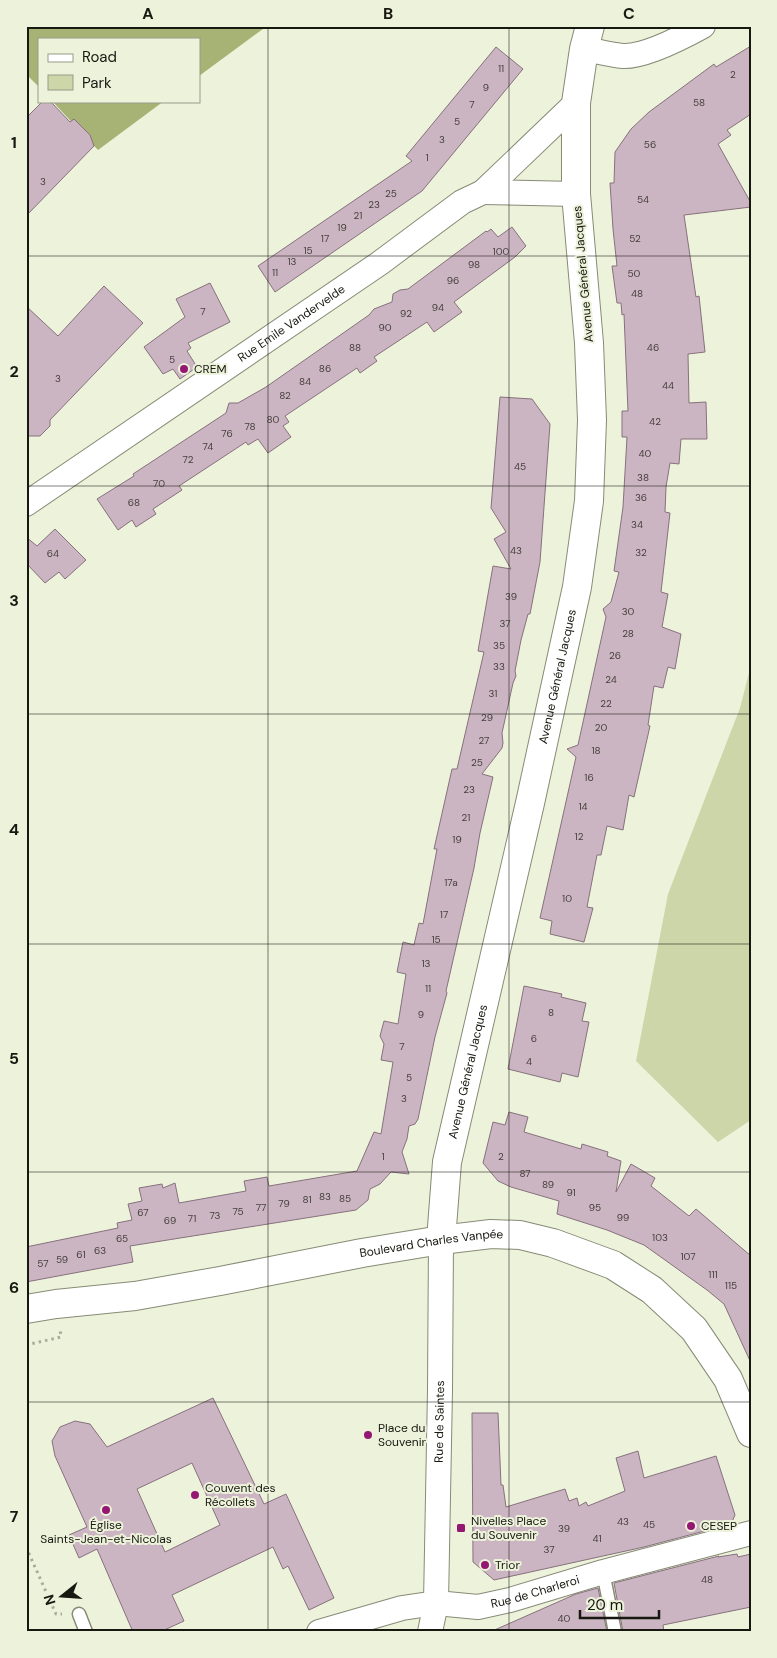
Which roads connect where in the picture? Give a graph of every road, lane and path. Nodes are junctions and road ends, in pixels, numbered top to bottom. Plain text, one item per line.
1 (703, 26) edge
2 (587, 38) edge
3 (576, 102) junction
4 (483, 192) junction
5 (576, 194) junction
6 (26, 504) edge
7 (441, 1240) junction
8 (26, 1309) edge
9 (61, 1337) dead end
10 (26, 1345) edge
11 (751, 1433) edge
12 (751, 1533) edge
13 (26, 1546) edge
14 (603, 1572) junction
15 (436, 1603) junction
16 (78, 1614) joint
17 (86, 1632) edge
18 (319, 1632) edge
19 (430, 1632) edge
20 (615, 1632) edge

1 - 2 street
2 - 3 main road, Avenue Général Jacques
3 - 4 street, Rue Emile Vandervelde
3 - 5 main road, Avenue Général Jacques
4 - 5 street, Rue Emile Vandervelde
4 - 6 street, Rue Emile Vandervelde
5 - 7 main road, Avenue Général Jacques
7 - 8 main road, Boulevard Charles Vanpée
7 - 11 main road, Boulevard Charles Vanpée
7 - 15 street, Rue de Saintes
9 - 10 path
12 - 14 street, Rue de Charleroi
13 - 16 path
14 - 15 street, Rue de Charleroi
14 - 20 lane
15 - 18 street, Rue de Charleroi
15 - 19 street, Rue de Saintes
16 - 17 lane

